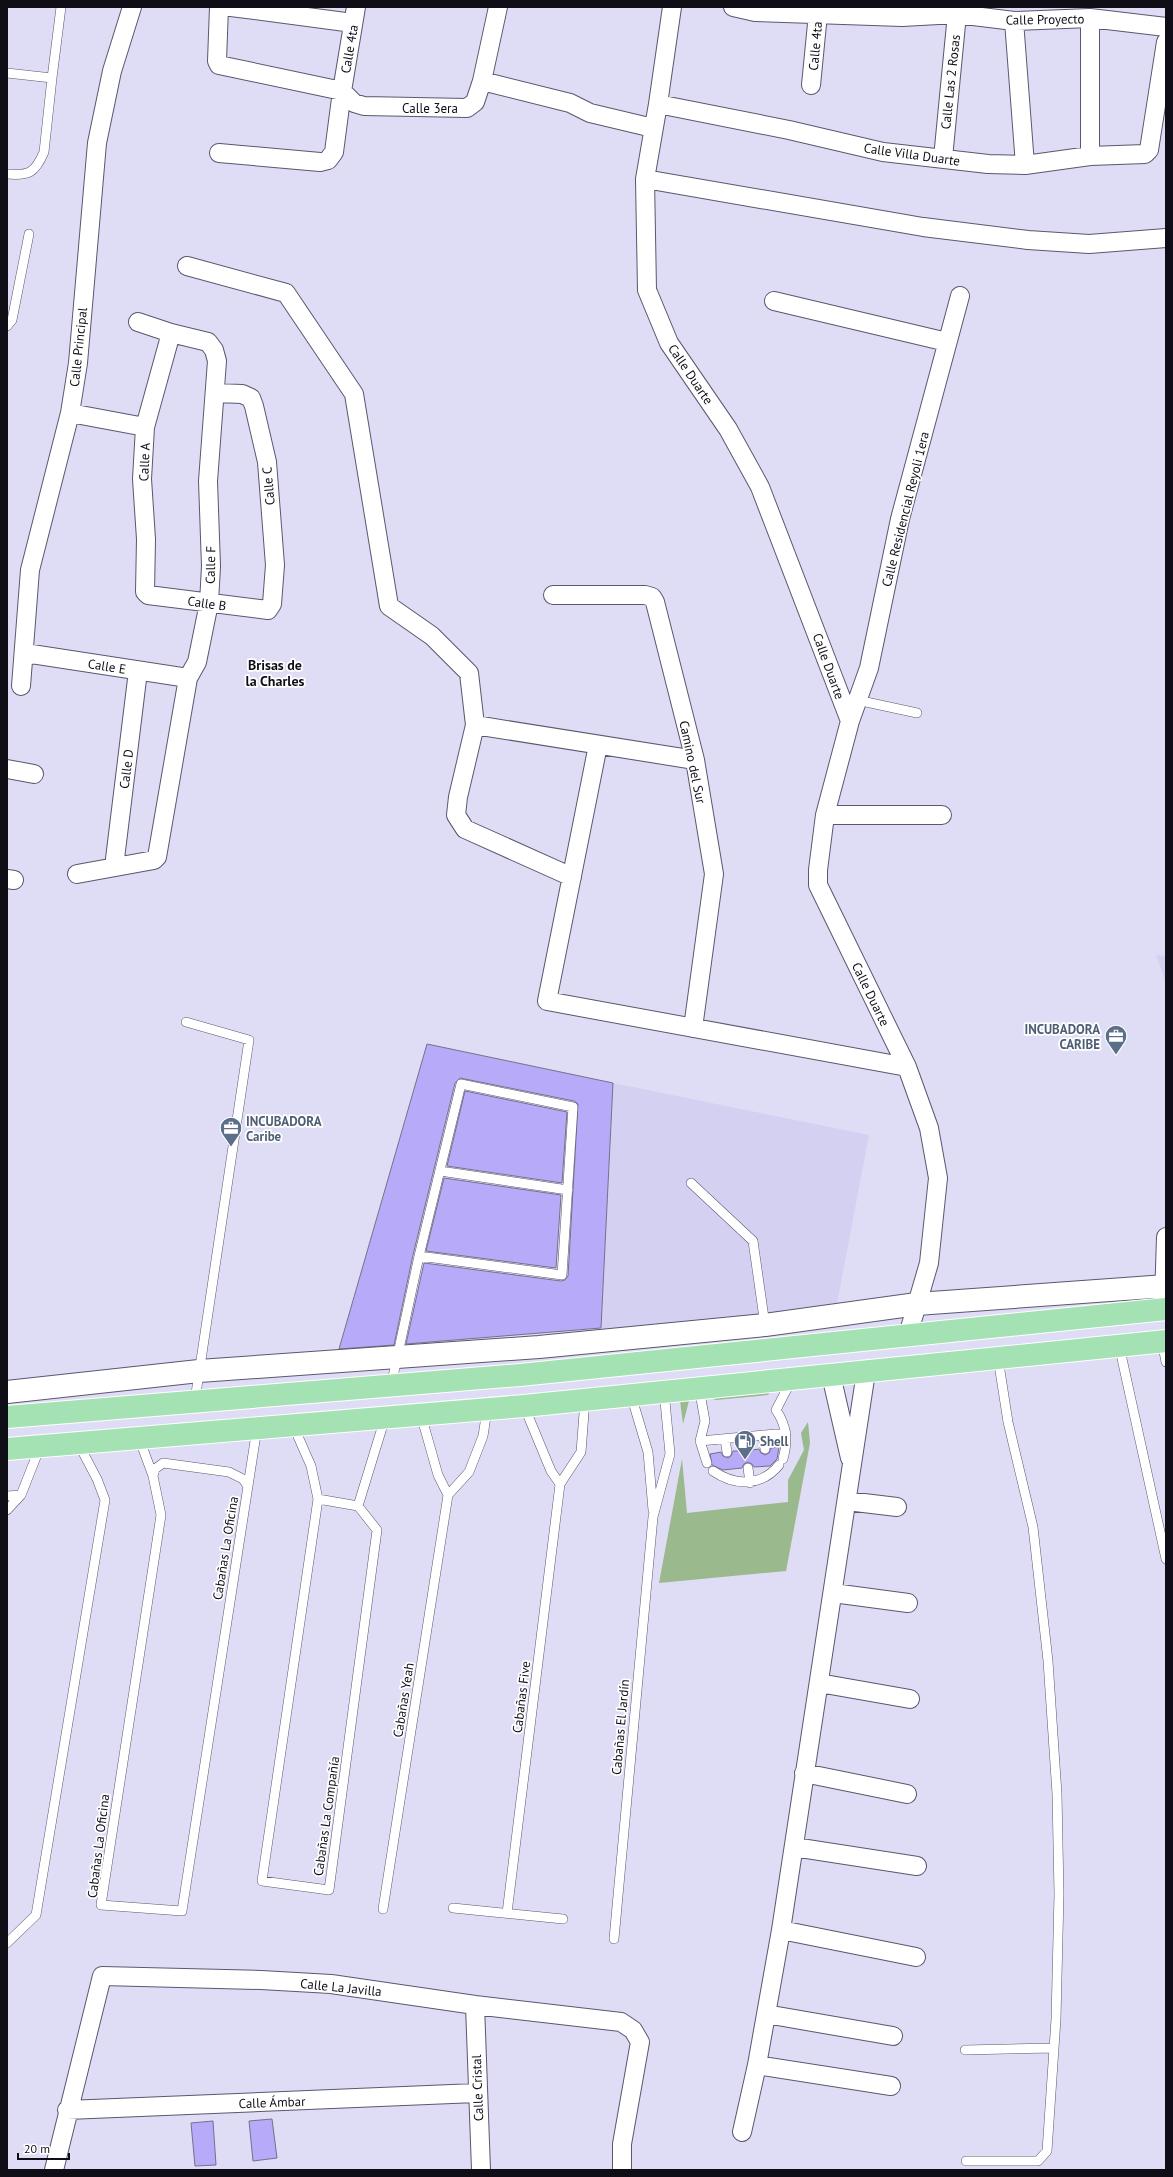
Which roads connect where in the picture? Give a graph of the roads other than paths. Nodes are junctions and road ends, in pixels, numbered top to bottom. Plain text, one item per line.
1 (61, 7) edge
2 (132, 7) edge
3 (219, 7) edge
4 (232, 7) edge
5 (498, 7) edge
6 (672, 7) edge
7 (733, 7) edge
8 (819, 11) edge
9 (960, 11) edge
10 (354, 15) edge
11 (1130, 15) edge
12 (1090, 18) junction
13 (1014, 22) junction
14 (1166, 27) edge
15 (1166, 42) edge
16 (7, 73) edge
17 (52, 78) junction
18 (482, 81) junction
19 (811, 86) dead end
20 (342, 91) junction
21 (658, 104) junction
22 (653, 128) junction
23 (219, 153) dead end
24 (1090, 156) junction
25 (943, 158) junction
26 (1025, 165) junction
27 (7, 174) edge
28 (645, 179) junction
29 (29, 234) dead end
30 (1166, 238) edge
31 (187, 266) dead end
32 (960, 296) dead end
33 (774, 302) dead end
34 (138, 322) dead end
35 (7, 326) edge
36 (171, 333) junction
37 (947, 342) junction
38 (216, 393) junction
39 (70, 413) junction
40 (145, 427) junction
41 (146, 593) joint
42 (553, 595) dead end
43 (209, 603) junction
44 (268, 610) joint
45 (25, 653) junction
46 (138, 671) junction
47 (188, 678) junction
48 (21, 686) dead end
49 (857, 700) junction
50 (918, 713) dead end
51 (850, 721) junction
52 (475, 724) junction
53 (598, 744) junction
54 (694, 760) junction
55 (7, 769) edge
56 (34, 774) dead end
57 (825, 815) junction
58 (942, 815) dead end
59 (114, 867) junction
60 (77, 874) dead end
61 (572, 878) junction
62 (186, 1022) dead end
63 (693, 1028) junction
64 (906, 1068) junction
65 (440, 1171) junction
66 (691, 1183) dead end
67 (568, 1190) junction
68 (1166, 1237) edge
69 (419, 1256) junction
70 (1165, 1286) edge
71 (917, 1304) junction
72 (1165, 1309) edge
73 (765, 1325) junction
74 (908, 1335) junction
75 (1119, 1345) junction
76 (1165, 1348) edge
77 (397, 1358) junction
78 (998, 1358) junction
79 (199, 1371) junction
80 (866, 1372) junction
81 (831, 1375) junction
82 (792, 1378) junction
83 (391, 1386) junction
84 (699, 1387) junction
85 (664, 1391) junction
86 (7, 1392) edge
87 (631, 1395) junction
88 (195, 1400) junction
89 (585, 1400) junction
90 (524, 1406) junction
91 (487, 1410) junction
92 (421, 1415) junction
93 (7, 1417) edge
94 (385, 1418) junction
95 (293, 1425) junction
96 (257, 1428) junction
97 (786, 1433) junction
98 (763, 1435) junction
99 (138, 1436) junction
100 (744, 1437) junction
101 (725, 1439) junction
102 (77, 1442) junction
103 (700, 1442) junction
104 (40, 1446) junction
105 (7, 1448) edge
106 (765, 1449) dead end
107 (746, 1450) dead end
108 (726, 1452) dead end
109 (707, 1463) dead end
110 (748, 1468) dead end
111 (852, 1468) junction
112 (728, 1469) dead end
113 (713, 1471) dead end
114 (153, 1476) junction
115 (730, 1480) junction
116 (750, 1483) junction
117 (560, 1484) junction
118 (247, 1485) junction
119 (21, 1495) junction
120 (448, 1495) junction
121 (7, 1496) edge
122 (318, 1499) junction
123 (847, 1501) junction
124 (358, 1506) junction
125 (897, 1507) dead end
126 (7, 1510) edge
127 (653, 1517) junction
128 (1166, 1559) edge
129 (833, 1593) junction
130 (908, 1603) dead end
131 (819, 1683) junction
132 (910, 1699) dead end
133 (804, 1773) junction
134 (907, 1794) dead end
135 (794, 1847) junction
136 (917, 1866) dead end
137 (453, 1908) dead end
138 (383, 1909) dead end
139 (508, 1914) junction
140 (563, 1919) dead end
141 (781, 1930) junction
142 (614, 1939) dead end
143 (7, 1943) edge
144 (916, 1956) dead end
145 (475, 2005) junction
146 (766, 2014) junction
147 (893, 2036) dead end
148 (1054, 2048) junction
149 (965, 2050) dead end
150 (757, 2065) junction
151 (891, 2086) dead end
152 (476, 2093) junction
153 (67, 2110) junction
154 (742, 2132) dead end
155 (966, 2161) dead end
156 (54, 2170) edge
157 (481, 2170) edge
158 (622, 2170) edge

1 - 17 lane
2 - 39 street, Calle Principal
3 - 20 street, Calle 3era
4 - 10 street
5 - 18 street, Calle 3era
6 - 21 street, Calle Duarte
7 - 8 street, Calle Proyecto
8 - 9 street, Calle Proyecto
8 - 19 street, Calle 4ta
9 - 13 street, Calle Proyecto
9 - 25 street, Calle Las 2 Rosas
10 - 20 street, Calle 4ta
11 - 12 street, Calle Proyecto
11 - 14 street, Calle Proyecto
12 - 13 street, Calle Proyecto
12 - 24 street
13 - 26 street
15 - 24 street, Calle Villa Duarte
16 - 17 lane
17 - 27 lane
18 - 20 street, Calle 3era
18 - 22 street
20 - 23 street, Calle 4ta
21 - 22 street, Calle Duarte
21 - 25 street, Calle Villa Duarte
22 - 28 street, Calle Duarte
24 - 26 street, Calle Villa Duarte
25 - 26 street, Calle Villa Duarte
28 - 30 street
28 - 51 street, Calle Duarte
29 - 35 lane
31 - 52 street
32 - 37 street, Calle Residencial Reyoli 1era
33 - 37 street
34 - 36 street, Calle F
36 - 38 street, Calle F
36 - 40 street, Calle A
37 - 49 street, Calle Residencial Reyoli 1era
38 - 43 street, Calle F
38 - 44 street, Calle C
39 - 40 street
39 - 45 street, Calle Principal
40 - 41 street, Calle A
41 - 43 street, Calle B
42 - 54 street, Camino del Sur
43 - 44 street, Calle B
43 - 47 street, Calle F
45 - 46 street, Calle E
45 - 48 street, Calle Principal
46 - 47 street, Calle E
46 - 59 street, Calle D
47 - 59 street, Calle F
49 - 50 lane
49 - 51 street, Calle Residencial Reyoli 1era
51 - 57 street, Calle Duarte
52 - 53 street
52 - 61 street
53 - 54 street
53 - 61 street
54 - 63 street, Camino del Sur
55 - 56 street
57 - 58 street
57 - 64 street, Calle Duarte
59 - 60 street
61 - 63 street
62 - 79 lane
63 - 64 street
64 - 71 street, Calle Duarte
65 - 67 lane
65 - 67 lane
65 - 69 lane
66 - 73 lane
67 - 69 lane
68 - 70 street
69 - 77 lane
70 - 71 street
70 - 72 street
71 - 73 street
71 - 74 street, Calle Duarte
72 - 74 main road
73 - 77 street
74 - 83 main road
75 - 76 main road
75 - 78 main road
75 - 128 lane
77 - 79 street
77 - 83 lane
78 - 80 main road
78 - 148 lane
79 - 86 street
79 - 88 lane
80 - 81 main road
80 - 111 street
81 - 82 main road
81 - 111 street
82 - 84 main road
82 - 97 lane
83 - 88 main road
84 - 85 main road
84 - 103 lane
85 - 87 main road
85 - 127 lane, Cabañas El Jardín
87 - 89 main road
87 - 127 lane, Cabañas El Jardín
88 - 93 main road
89 - 90 main road
89 - 117 lane, Cabañas Five
90 - 91 main road
90 - 117 lane
91 - 92 main road
91 - 120 lane
92 - 94 main road
92 - 120 lane
94 - 95 main road
94 - 124 lane
95 - 96 main road
95 - 122 lane, Cabañas La Compañía
96 - 99 main road
96 - 118 lane, Cabañas La Oficina
97 - 98 lane
97 - 116 lane
98 - 100 lane
98 - 106 lane
99 - 102 main road
99 - 114 lane, Cabañas La Oficina
100 - 101 lane
100 - 107 lane
101 - 103 lane
101 - 108 lane
102 - 104 main road
102 - 143 lane
103 - 109 lane
104 - 105 main road
104 - 119 lane
110 - 116 lane
111 - 123 street
112 - 115 lane
113 - 115 lane
114 - 118 lane, Cabañas La Oficina
114 - 118 lane, Cabañas La Oficina
115 - 116 lane
117 - 139 lane, Cabañas Five
119 - 121 lane
119 - 126 lane
120 - 138 lane, Cabañas Yeah
122 - 124 lane
122 - 124 lane, Cabañas La Compañía
123 - 125 street
123 - 129 street
127 - 142 lane, Cabañas El Jardín
129 - 130 street
129 - 131 street
131 - 132 street
131 - 133 street
133 - 134 street
133 - 135 street
135 - 136 street
135 - 141 street
137 - 139 lane
139 - 140 lane
141 - 144 street
141 - 146 street
145 - 152 street, Calle Cristal
145 - 153 street, Calle La Javilla
145 - 158 street, Calle La Javilla
146 - 147 street
146 - 150 street
148 - 149 lane
148 - 155 lane
150 - 151 street
150 - 154 street
152 - 153 street, Calle Ámbar
152 - 157 street, Calle Cristal
153 - 156 street, Calle La Javilla

